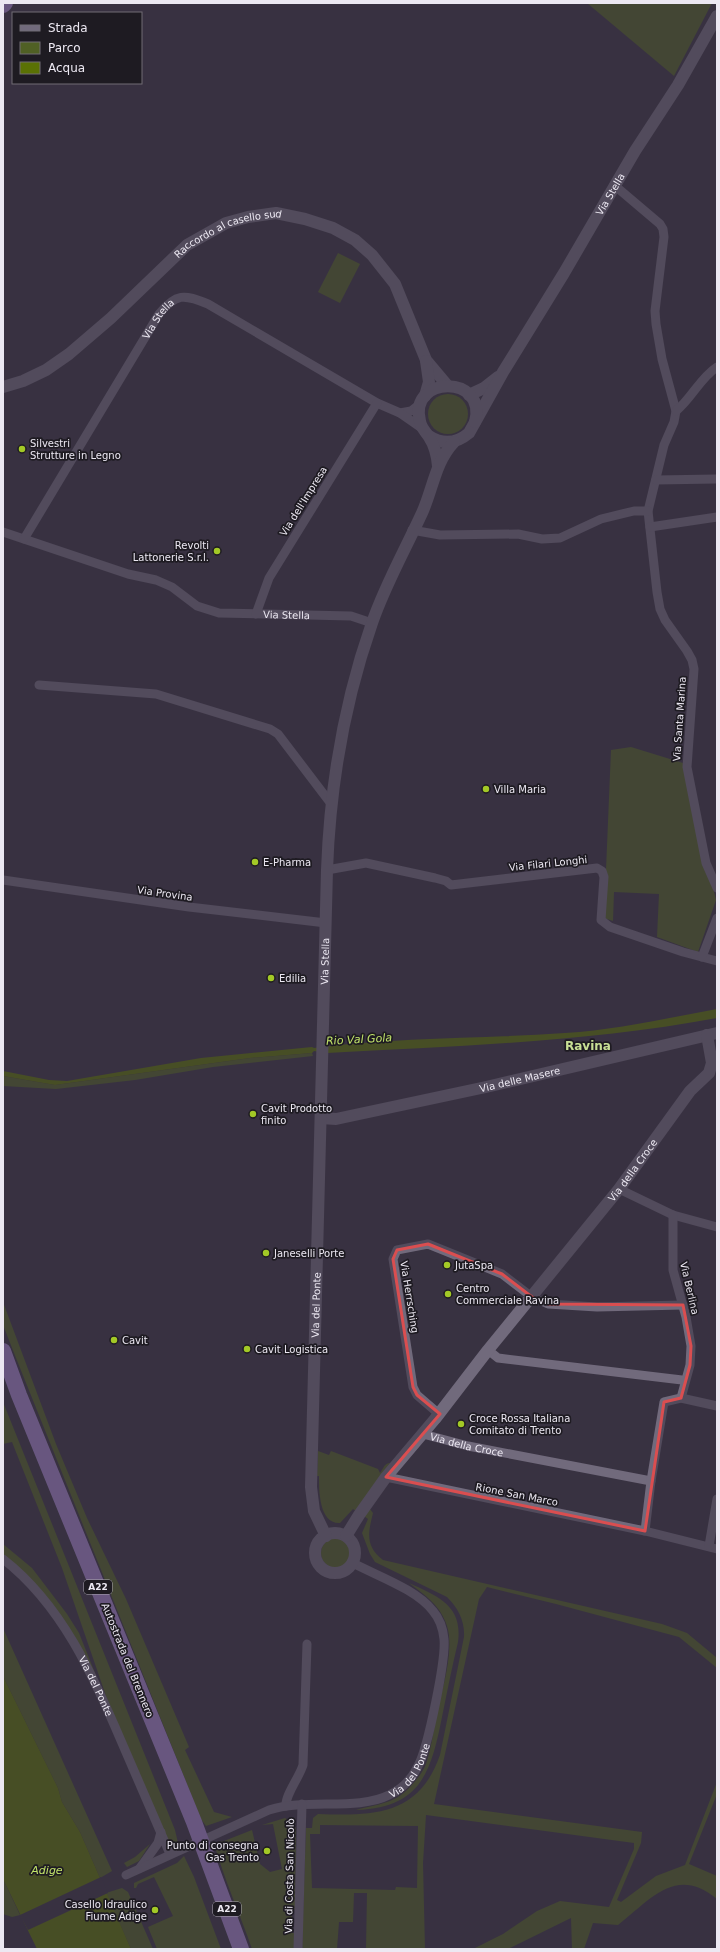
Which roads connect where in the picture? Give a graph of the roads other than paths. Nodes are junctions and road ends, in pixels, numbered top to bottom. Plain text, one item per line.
1 (5, 3) edge
2 (3, 5) edge
3 (717, 16) edge
4 (614, 185) junction
5 (426, 360) junction
6 (717, 367) edge
7 (503, 372) junction
8 (447, 385) junction
9 (3, 387) edge
10 (469, 395) junction
11 (423, 400) junction
12 (377, 403) junction
13 (676, 411) junction
14 (400, 413) junction
15 (474, 425) junction
16 (426, 433) junction
17 (454, 442) junction
18 (438, 466) junction
19 (716, 479) edge
20 (656, 480) junction
21 (648, 511) junction
22 (717, 517) edge
23 (650, 527) junction
24 (412, 530) junction
25 (3, 532) edge
26 (24, 539) junction
27 (256, 614) junction
28 (372, 623) junction
29 (39, 685) dead end
30 (332, 805) junction
31 (327, 870) junction
32 (3, 880) edge
33 (717, 888) edge
34 (717, 918) edge
35 (326, 922) junction
36 (702, 957) junction
37 (717, 961) edge
38 (712, 1034) edge
39 (321, 1118) junction
40 (619, 1189) junction
41 (673, 1215) junction
42 (717, 1227) edge
43 (532, 1297) junction
44 (683, 1305) junction
45 (488, 1350) junction
46 (3, 1351) edge
47 (3, 1379) edge
48 (682, 1380) dead end
49 (681, 1398) junction
50 (717, 1406) edge
51 (439, 1414) junction
52 (423, 1434) junction
53 (386, 1477) junction
54 (650, 1481) junction
55 (717, 1499) edge
56 (645, 1531) junction
57 (326, 1536) junction
58 (346, 1536) junction
59 (713, 1548) edge
60 (3, 1559) edge
61 (352, 1563) junction
62 (307, 1644) dead end
63 (302, 1804) junction
64 (286, 1806) junction
65 (189, 1824) junction
66 (161, 1832) junction
67 (170, 1854) junction
68 (140, 1868) junction
69 (208, 1872) junction
70 (126, 1875) dead end
71 (231, 1949) edge
72 (241, 1949) edge
73 (298, 1949) edge

1 - 2 highway
3 - 4 street, Via Stella
4 - 7 street, Via Stella
4 - 13 street
5 - 8 street, Raccordo al casello sud
5 - 9 street, Raccordo al casello sud
5 - 11 street, Raccordo al casello sud
6 - 13 street
7 - 10 street, Via Stella
7 - 15 street, Via Stella
8 - 10 street
8 - 11 street
10 - 15 street
11 - 14 street
11 - 16 street, Via Stella
12 - 14 street, Via Stella
12 - 26 street, Via Stella
12 - 27 street, Via dell'Impresa
13 - 20 street, Via Santa Marina
14 - 16 street, Via Stella
15 - 17 street, Via Stella
16 - 17 street, Via Stella
16 - 18 street, Via Stella
17 - 18 street, Via Stella
18 - 24 street, Via Stella
19 - 20 street
20 - 21 street, Via Santa Marina
21 - 23 street, Via Santa Marina
21 - 24 street
22 - 23 street
23 - 33 street, Via Santa Marina
24 - 28 street, Via Stella
25 - 26 street, Via Stella
26 - 27 street, Via Stella
27 - 28 street, Via Stella
28 - 30 street, Via Stella
29 - 30 street
30 - 31 street, Via Stella
31 - 35 street, Via Stella
31 - 36 street, Via Filari Longhi
32 - 35 street, Via Provina
34 - 36 street
35 - 39 street, Via Stella
36 - 37 street, Via Filari Longhi
38 - 39 street, Via delle Masere
38 - 40 street, Via della Croce
39 - 57 street, Via del Ponte
40 - 41 street
40 - 43 street, Via della Croce
41 - 42 street
41 - 44 street, Via Berlina
43 - 44 street
43 - 45 street, Via della Croce
43 - 51 street, Via Herrsching
44 - 49 street, Via Berlina
45 - 48 street
45 - 51 street, Via della Croce
46 - 65 highway, Autostrada del Brennero / A22
47 - 65 highway, Autostrada del Brennero / A22
49 - 50 street
49 - 54 street
51 - 52 street, Via della Croce
52 - 53 street, Via della Croce
52 - 54 street, Via della Croce
53 - 56 street, Rione San Marco
53 - 58 street, Via della Croce
54 - 56 street
55 - 59 street, Rione San Marco
56 - 59 street, Rione San Marco
57 - 58 street
57 - 61 street
58 - 61 street
60 - 66 street, Via del Ponte
61 - 63 street, Via del Ponte
62 - 64 street
63 - 64 street, Via del Ponte
63 - 73 street, Via di Costa San Nicolò
64 - 67 street, Via del Ponte
65 - 69 highway, Autostrada del Brennero / A22
66 - 67 street, Via del Ponte
66 - 68 street, Via del Ponte
67 - 68 street, Via del Ponte
68 - 70 street, Via del Ponte
69 - 71 highway, Autostrada del Brennero / A22
69 - 72 highway, Autostrada del Brennero / A22

